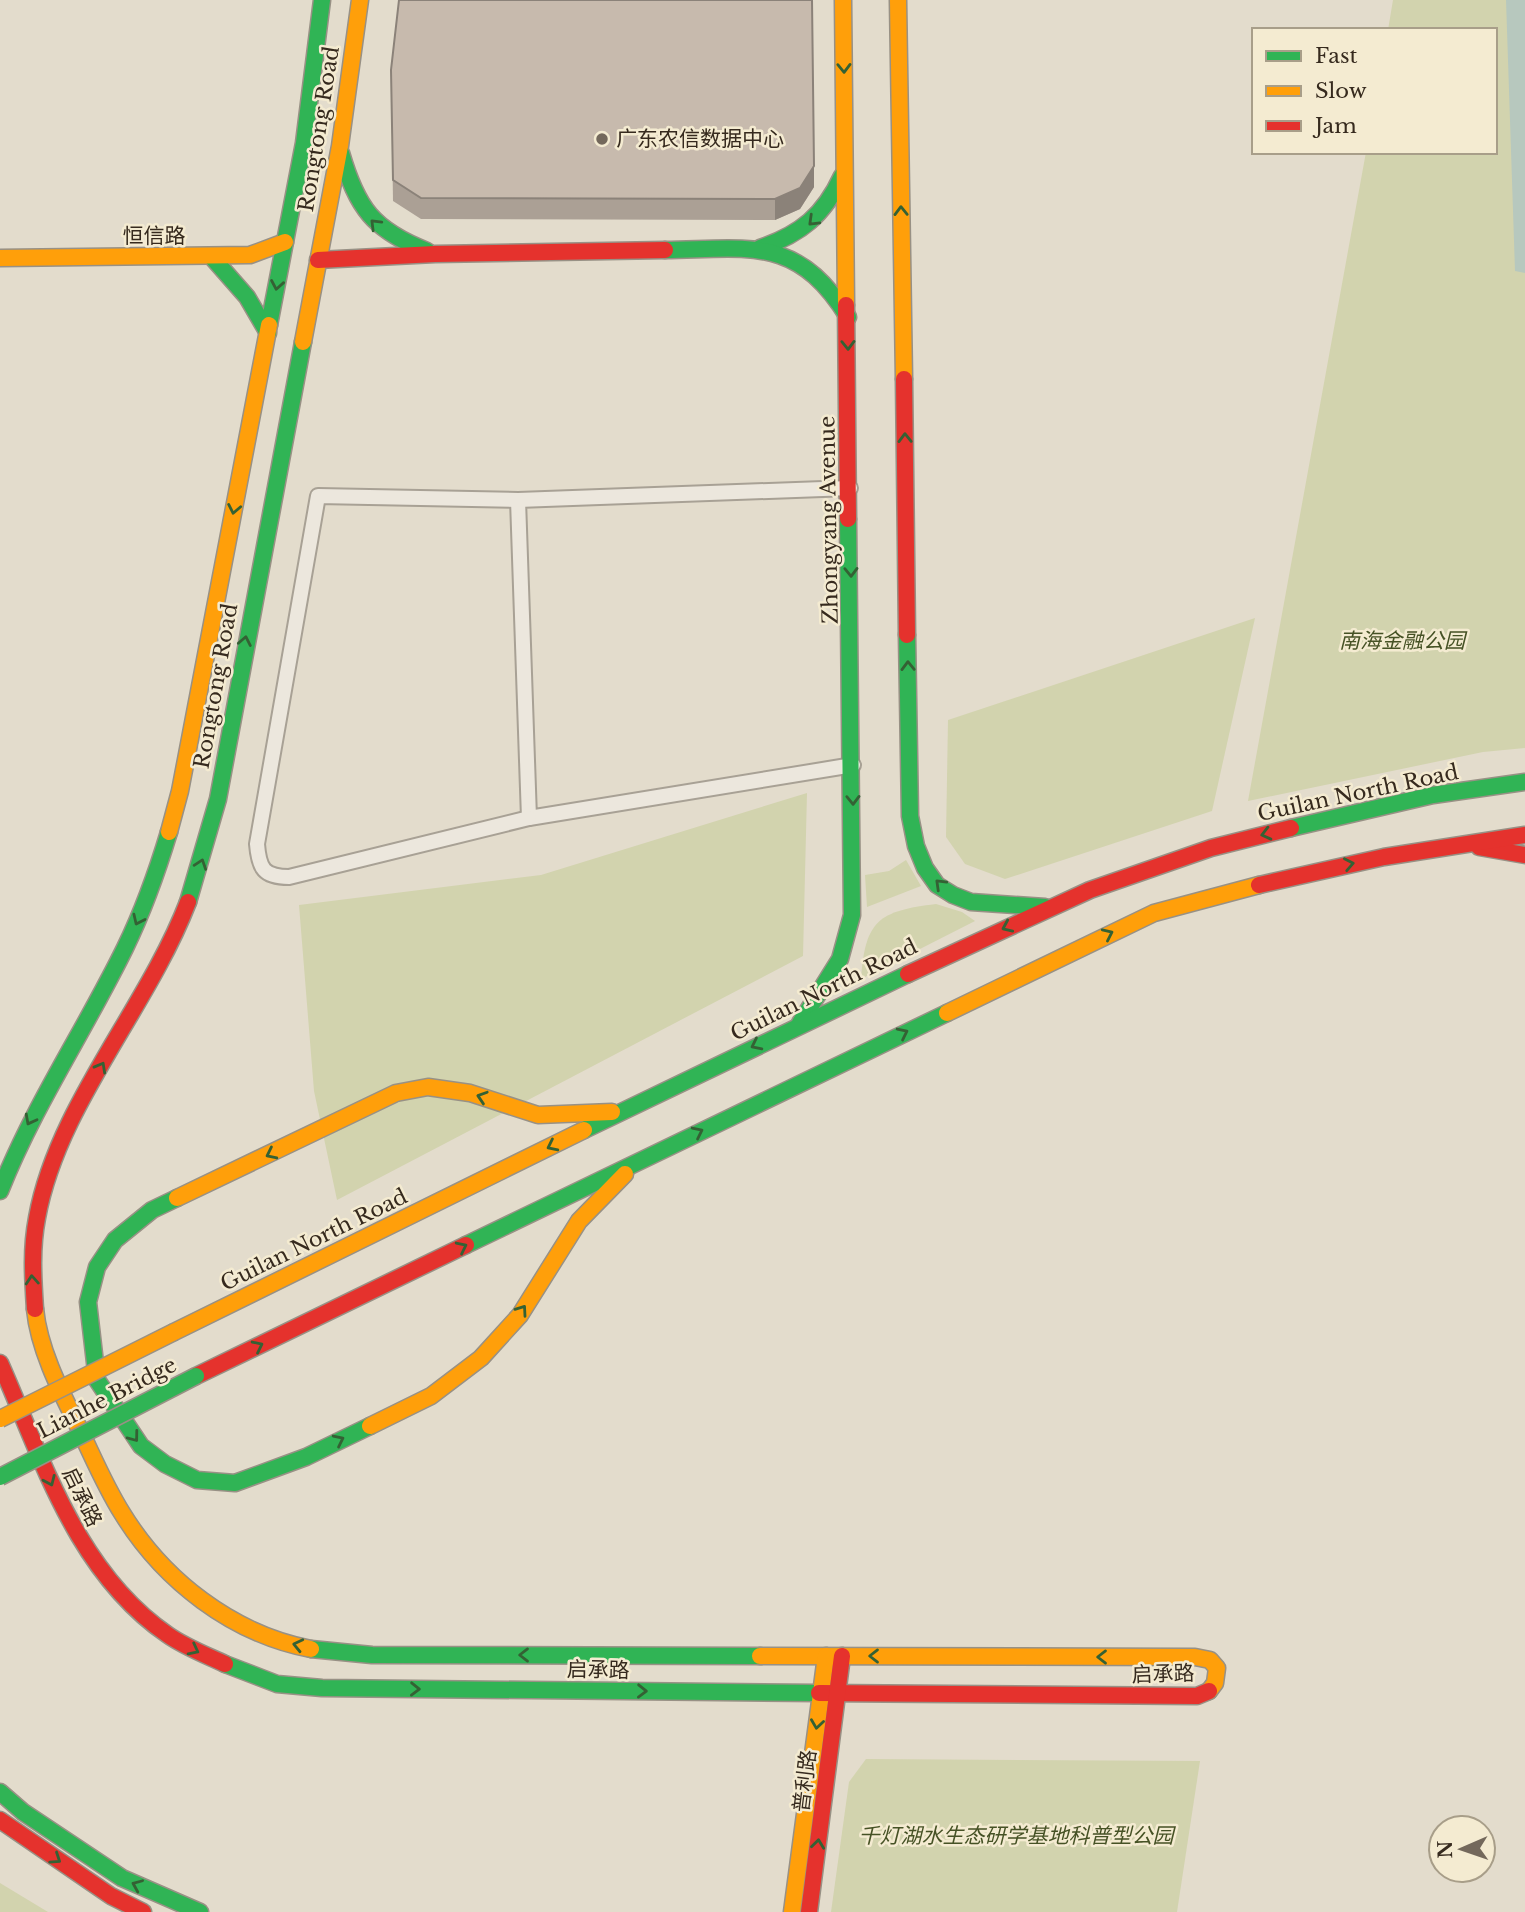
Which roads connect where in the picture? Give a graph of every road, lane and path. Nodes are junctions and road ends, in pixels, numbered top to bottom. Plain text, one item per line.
1 (322, 0) edge
2 (360, 0) edge
3 (843, 0) edge
4 (898, 0) edge
5 (340, 146) junction
6 (845, 168) junction
7 (285, 242) junction
8 (758, 249) junction
9 (435, 254) junction
10 (211, 256) junction
11 (0, 258) edge
12 (318, 260) junction
13 (848, 317) junction
14 (268, 333) junction
15 (850, 488) junction
16 (518, 500) junction
17 (853, 765) junction
18 (1525, 782) edge
19 (529, 818) junction
20 (1525, 835) edge
21 (1457, 844) junction
22 (1525, 855) edge
23 (1051, 907) junction
24 (798, 1025) junction
25 (621, 1112) junction
26 (636, 1162) junction
27 (0, 1191) edge
28 (174, 1332) joint
29 (44, 1347) joint
30 (2, 1368) edge
31 (0, 1419) edge
32 (0, 1477) edge
33 (826, 1656) junction
34 (842, 1656) junction
35 (821, 1693) junction
36 (838, 1693) junction
37 (0, 1792) edge
38 (0, 1820) edge
39 (143, 1912) edge
40 (200, 1912) edge
41 (792, 1912) edge
42 (809, 1912) edge

1 - 7 main road, Rongtong Road
2 - 5 main road, Rongtong Road
3 -> 6 main road, Zhongyang Avenue
23 -> 4 main road
9 -> 5 main road
5 - 12 main road, Rongtong Road
6 -> 8 main road
6 - 13 main road, Zhongyang Avenue
7 - 10 main road
7 -> 14 main road, Rongtong Road
8 - 9 main road
8 - 13 main road
9 - 12 main road
10 - 11 main road, 恒信路
10 - 14 main road, 恒信路
29 -> 12 main road, Rongtong Road
13 -> 15 main road, Zhongyang Avenue
14 -> 27 main road, Rongtong Road
15 - 16 street
15 -> 17 main road, Zhongyang Avenue
16 - 19 street
16 - 19 street
17 - 19 street
17 -> 24 main road, Zhongyang Avenue
18 -> 23 main road, Guilan North Road
20 - 21 main road
21 - 22 main road
26 -> 21 main road
23 -> 24 main road, Guilan North Road
24 -> 25 main road, Guilan North Road
25 -> 26 main road
25 -> 28 main road, Guilan North Road
32 -> 26 main road, Lianhe Bridge, bridge
28 - 31 main road, Lianhe Bridge, bridge
33 -> 29 main road, 启承路
30 -> 35 main road, 启承路
33 - 34 main road, 启承路
33 - 35 main road, 普利路
34 - 36 main road, 普利路
36 -> 34 main road, 启承路
35 - 36 main road, 启承路
35 -> 41 main road, 普利路
42 -> 36 main road, 普利路
40 -> 37 main road
38 -> 39 main road

